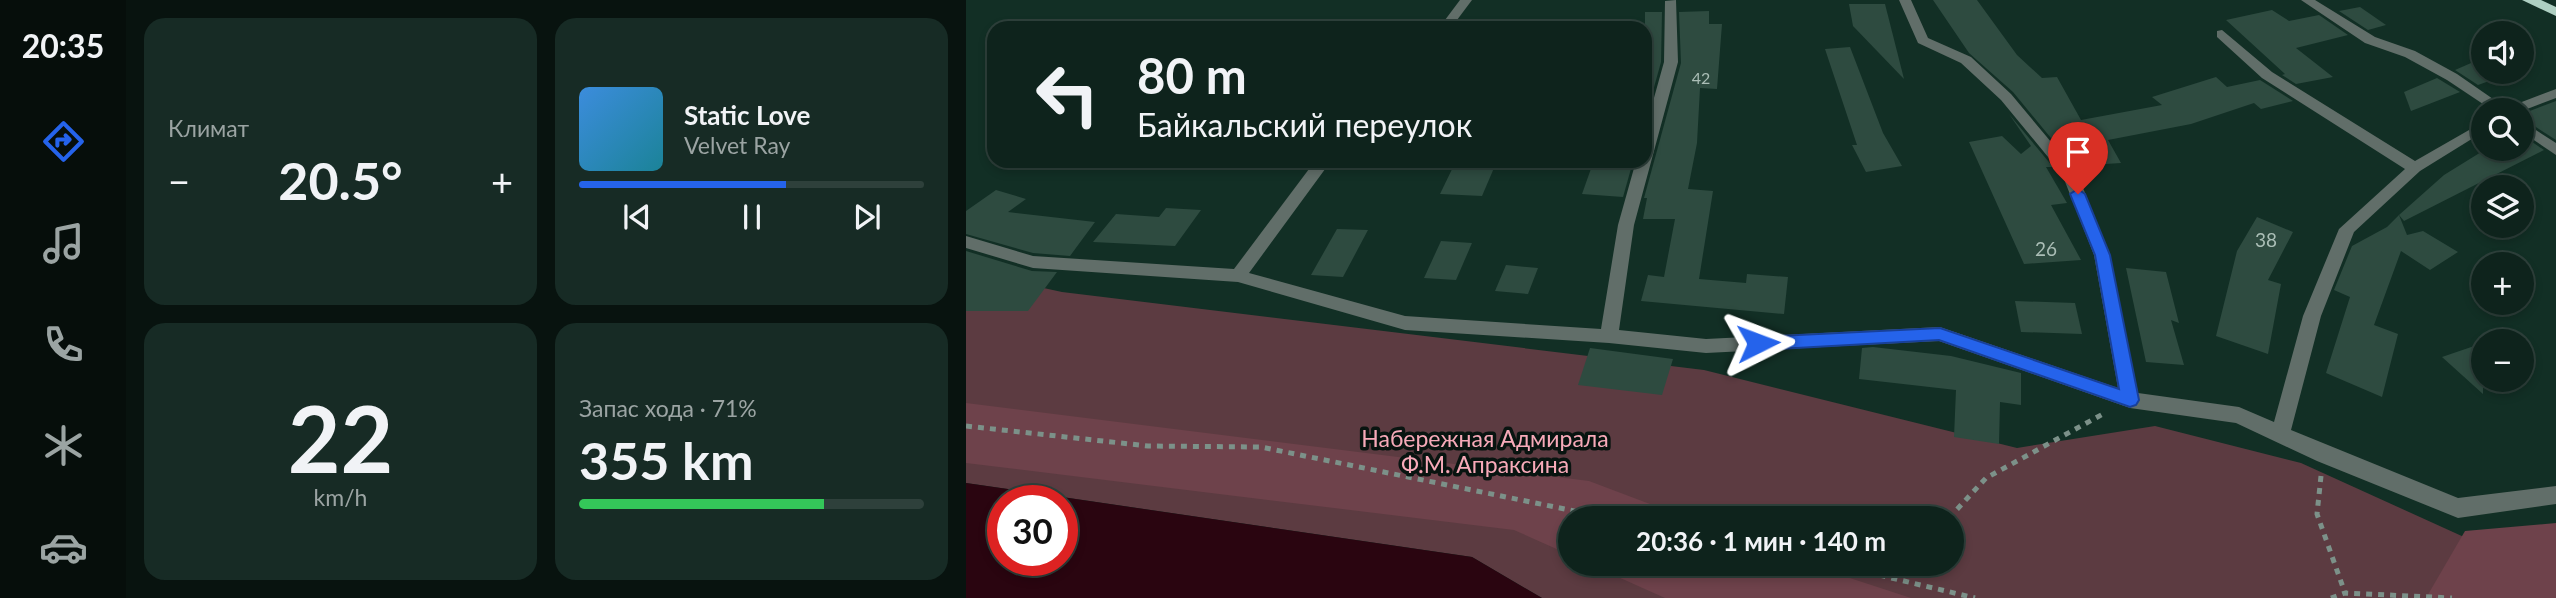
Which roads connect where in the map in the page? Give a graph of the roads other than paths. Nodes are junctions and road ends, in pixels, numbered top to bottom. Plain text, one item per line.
1 (1466, 0) edge
2 (1905, 0) edge
3 (2307, 0) edge
4 (2529, 0) edge
5 (1671, 1) edge
6 (2556, 12) edge
7 (1450, 21) edge
8 (2222, 34) dead end
9 (2556, 93) edge
10 (2484, 98) edge
11 (2534, 102) edge
12 (1652, 130) edge
13 (2471, 134) edge
14 (2534, 134) edge
15 (2556, 150) edge
16 (1318, 168) edge
17 (1642, 168) edge
18 (2416, 168) junction
19 (966, 242) edge
20 (1238, 276) junction
21 (1609, 336) junction
22 (2130, 400) junction
23 (2281, 432) junction
24 (2556, 495) edge

1 - 7 street
2 - 22 street
3 - 10 street
4 - 6 highway
5 - 12 street
8 - 18 street
9 - 11 street
13 - 18 street
14 - 15 street
16 - 20 street
17 - 21 street
18 - 23 street
19 - 20 street
20 - 21 street
21 - 22 street
22 - 23 street
23 - 24 street

